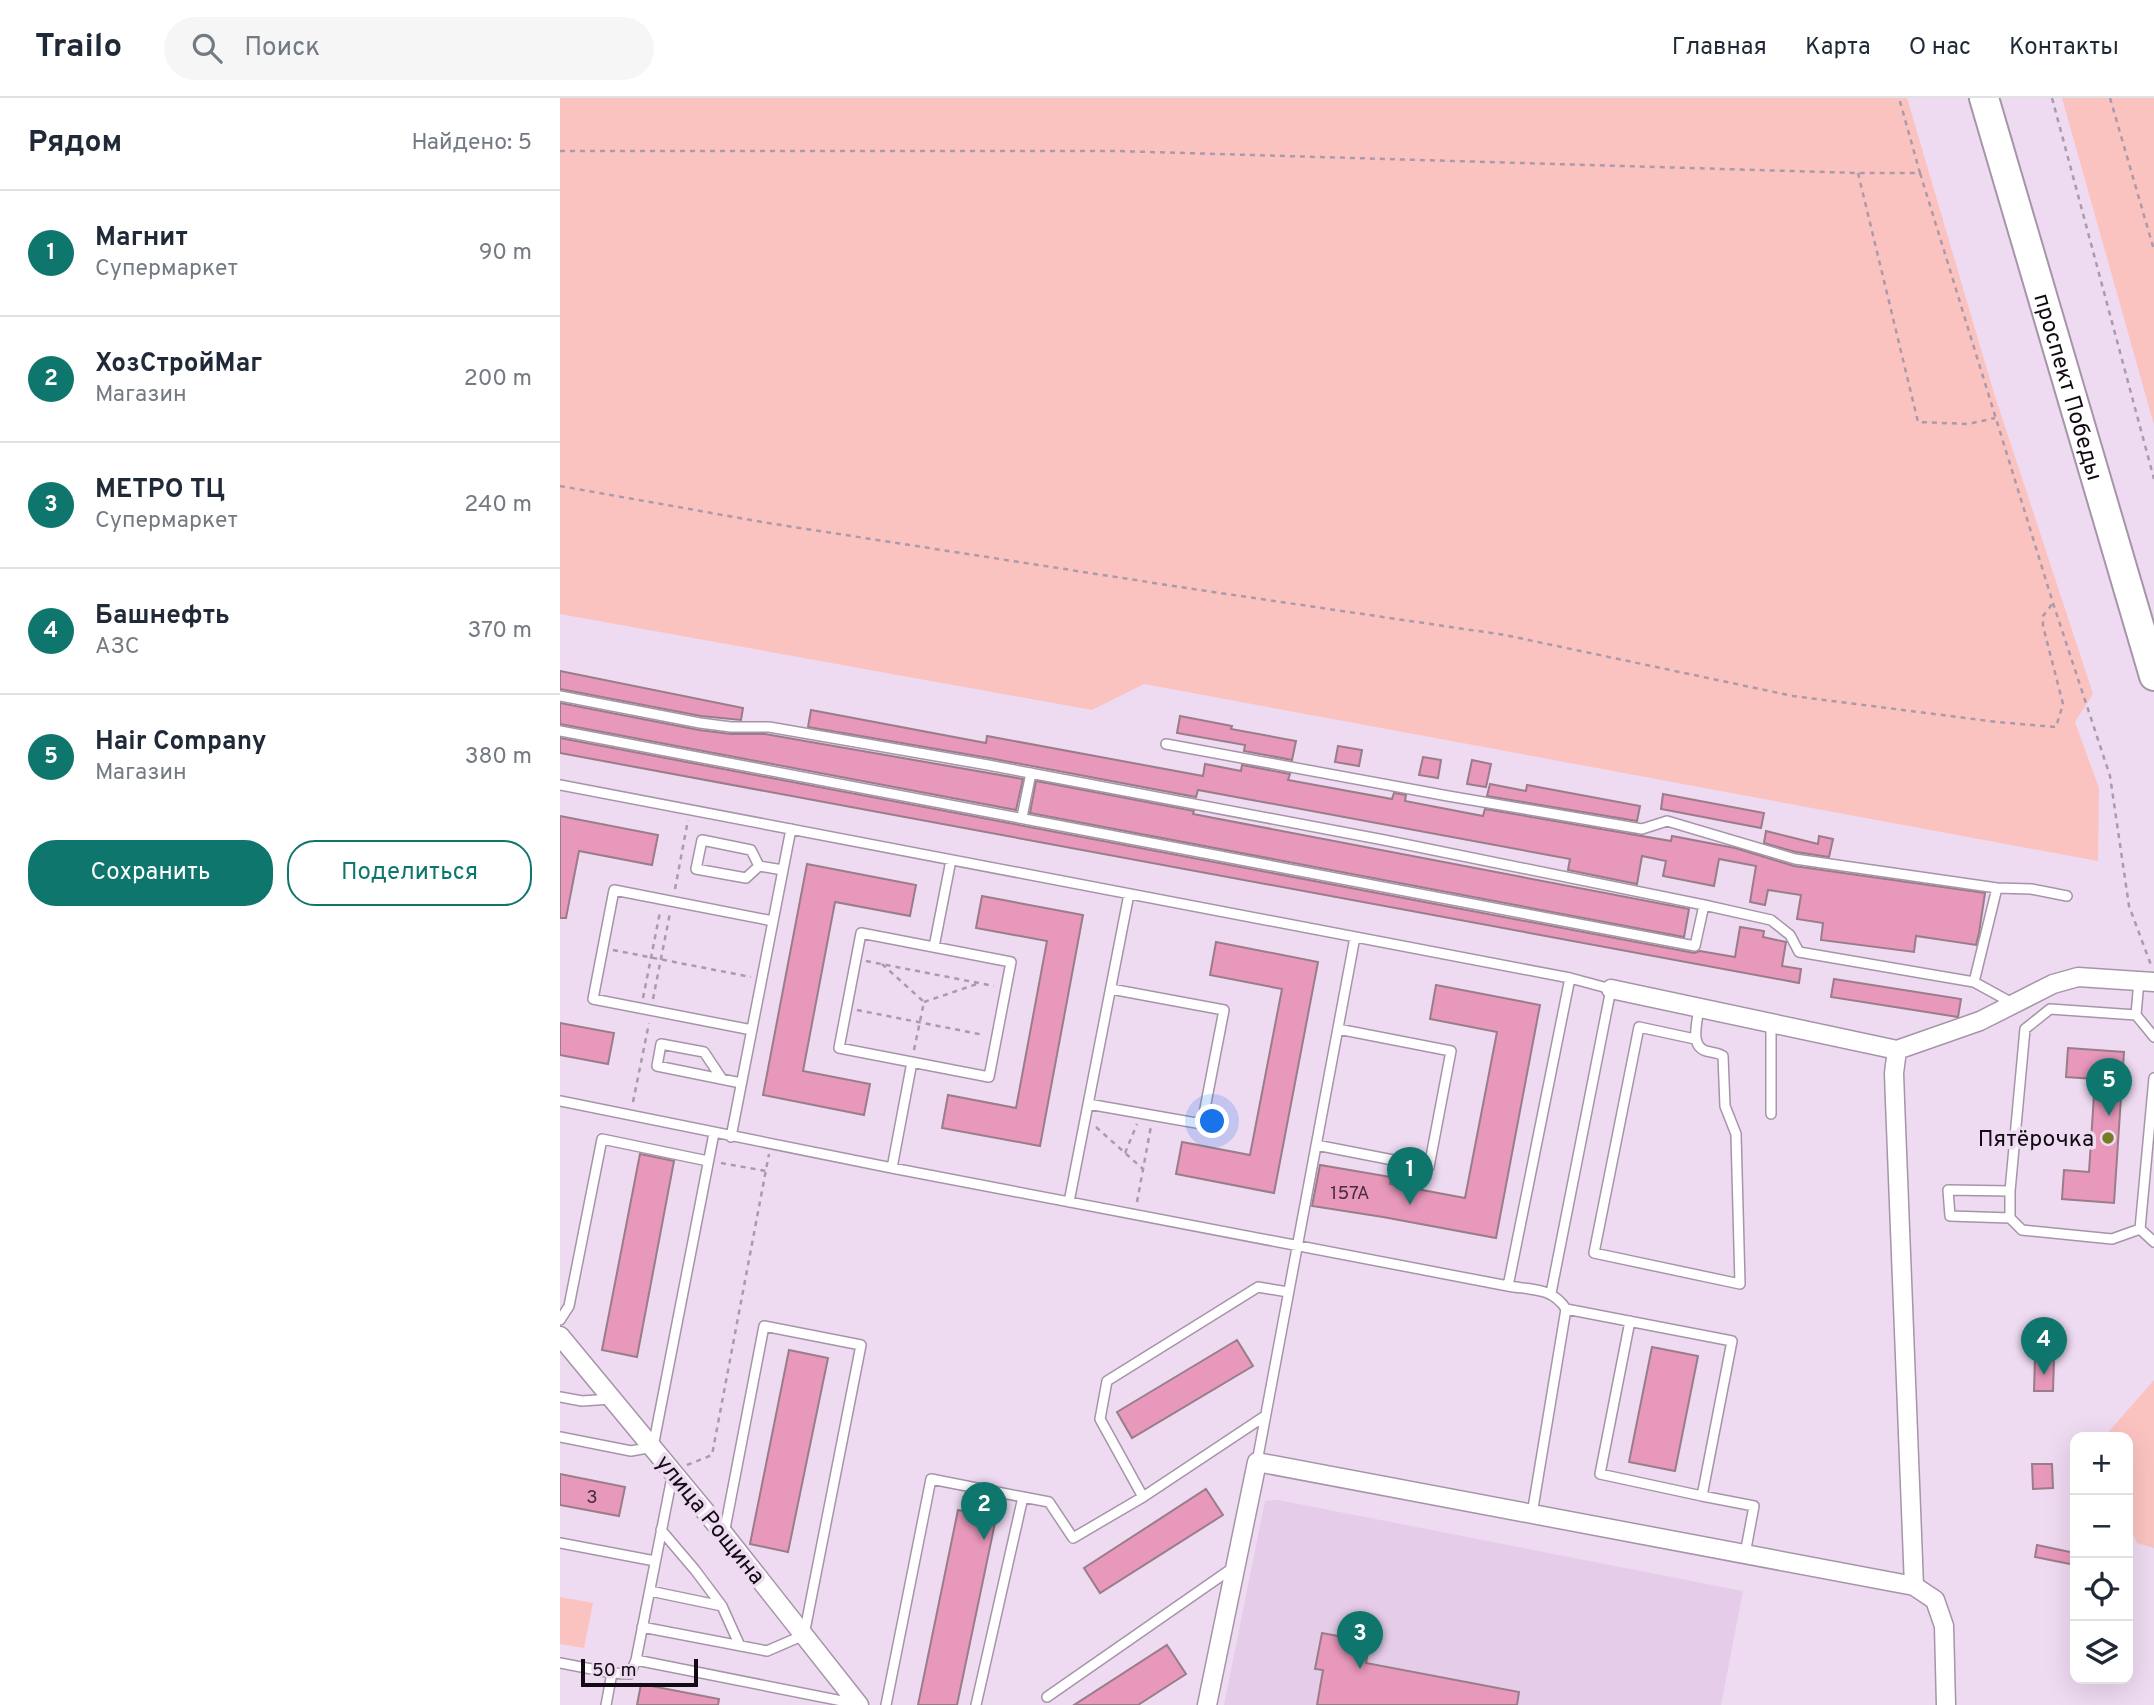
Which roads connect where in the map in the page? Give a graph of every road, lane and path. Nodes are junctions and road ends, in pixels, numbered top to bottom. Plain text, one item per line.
1 (1899, 98) edge
2 (1983, 98) edge
3 (2053, 98) edge
4 (2110, 98) edge
5 (560, 151) edge
6 (1858, 173) junction
7 (1920, 173) junction
8 (2154, 250) edge
9 (1995, 418) junction
10 (2154, 479) edge
11 (560, 486) edge
12 (2053, 603) junction
13 (2154, 676) edge
14 (560, 696) edge
15 (560, 731) edge
16 (1166, 744) dead end
17 (1031, 773) junction
18 (560, 785) edge
19 (691, 810) junction
20 (1022, 817) junction
21 (791, 829) junction
22 (951, 860) junction
23 (759, 866) junction
24 (783, 870) junction
25 (1997, 888) junction
26 (1129, 894) junction
27 (2067, 897) dead end
28 (662, 899) junction
29 (673, 901) junction
30 (1704, 905) junction
31 (773, 921) junction
32 (1355, 937) junction
33 (934, 947) junction
34 (603, 948) junction
35 (651, 957) junction
36 (661, 959) junction
37 (856, 959) junction
38 (882, 964) junction
39 (1570, 978) junction
40 (762, 979) junction
41 (2149, 979) edge
42 (1974, 982) junction
43 (980, 983) junction
44 (1006, 988) junction
45 (1111, 989) junction
46 (1611, 989) junction
47 (924, 1002) junction
48 (2015, 1005) junction
49 (1699, 1007) junction
50 (641, 1008) junction
51 (846, 1008) junction
52 (651, 1010) junction
53 (2136, 1015) junction
54 (920, 1022) junction
55 (1772, 1022) junction
56 (1338, 1029) junction
57 (752, 1030) junction
58 (996, 1037) junction
59 (2154, 1037) edge
60 (1695, 1039) junction
61 (1898, 1050) junction
62 (912, 1062) junction
63 (2154, 1078) edge
64 (722, 1079) junction
65 (741, 1083) junction
66 (560, 1101) edge
67 (1088, 1104) junction
68 (1142, 1114) junction
69 (1771, 1114) dead end
70 (631, 1115) junction
71 (1153, 1115) junction
72 (1086, 1119) junction
73 (714, 1133) junction
74 (732, 1137) junction
75 (771, 1144) junction
76 (1316, 1145) junction
77 (1125, 1153) junction
78 (708, 1161) junction
79 (891, 1168) junction
80 (1143, 1169) junction
81 (766, 1171) junction
82 (2010, 1191) junction
83 (1069, 1202) junction
84 (1135, 1215) junction
85 (2010, 1218) junction
86 (2140, 1229) junction
87 (2154, 1242) edge
88 (1297, 1246) junction
89 (1508, 1286) junction
90 (1288, 1292) junction
91 (1552, 1293) junction
92 (1566, 1309) junction
93 (560, 1320) edge
94 (1630, 1321) junction
95 (560, 1336) edge
96 (560, 1397) edge
97 (613, 1399) junction
98 (1265, 1416) junction
99 (560, 1437) edge
100 (653, 1447) junction
101 (1256, 1462) junction
102 (673, 1472) junction
103 (1702, 1496) junction
104 (1023, 1497) junction
105 (1143, 1497) junction
106 (1532, 1514) junction
107 (661, 1530) junction
108 (724, 1534) junction
109 (560, 1543) edge
110 (1745, 1554) junction
111 (655, 1561) junction
112 (1236, 1566) junction
113 (1914, 1586) junction
114 (650, 1591) junction
115 (722, 1606) junction
116 (642, 1627) junction
117 (804, 1635) junction
118 (740, 1646) junction
119 (636, 1660) junction
120 (560, 1662) edge
121 (612, 1673) junction
122 (1047, 1697) dead end
123 (606, 1705) edge
124 (859, 1705) edge
125 (886, 1705) edge
126 (976, 1705) edge
127 (1207, 1705) edge
128 (1947, 1705) edge

1 - 7 path
2 - 13 main road, проспект Победы
3 - 10 path
4 - 8 path
5 - 6 path
6 - 7 path
6 - 9 path
7 - 9 path
9 - 12 path
11 - 12 path
12 - 41 path
14 - 17 lane
15 - 20 lane
16 - 25 lane
17 - 20 lane
17 - 30 lane
18 - 19 lane
19 - 21 lane
19 - 29 path
20 - 30 lane
21 - 22 lane
21 - 24 lane
22 - 26 lane
22 - 33 lane
23 - 23 lane
23 - 24 lane
24 - 31 lane
25 - 27 lane
25 - 42 lane
26 - 32 lane
26 - 45 lane
28 - 29 lane
28 - 34 lane
28 - 35 path
29 - 31 lane
29 - 36 path
30 - 42 lane
31 - 40 lane
32 - 39 lane
32 - 56 lane
33 - 37 lane
33 - 44 lane
34 - 35 path
34 - 50 lane
35 - 36 path
35 - 50 path
36 - 40 path
36 - 52 path
37 - 38 path
37 - 51 lane
38 - 43 path
38 - 47 path
39 - 46 lane
39 - 89 lane
40 - 57 lane
41 - 48 street
41 - 53 lane
42 - 48 lane
43 - 44 path
43 - 47 path
44 - 58 lane
45 - 67 lane
45 - 71 lane
46 - 49 street
46 - 91 lane
47 - 54 path
48 - 61 street
49 - 55 street
49 - 60 lane
50 - 52 lane
51 - 54 path
51 - 62 lane
52 - 57 lane
52 - 70 path
53 - 59 lane
53 - 82 lane
54 - 58 path
54 - 62 path
55 - 61 street
55 - 69 lane
56 - 76 lane
56 - 76 lane
57 - 65 lane
58 - 62 lane
60 - 60 lane
61 - 113 street
62 - 79 lane
63 - 86 lane
64 - 64 lane
64 - 65 lane
65 - 74 lane
66 - 70 lane
67 - 68 lane
67 - 72 lane
68 - 71 lane
68 - 77 path
70 - 73 lane
71 - 80 path
72 - 77 path
72 - 83 lane
73 - 74 lane
73 - 78 lane
74 - 75 lane
75 - 79 lane
75 - 81 path
76 - 88 lane
77 - 80 path
78 - 81 path
78 - 93 lane
78 - 100 lane
79 - 83 lane
80 - 84 path
81 - 102 path
82 - 85 lane
82 - 85 lane
83 - 84 lane
84 - 88 lane
85 - 86 lane
86 - 87 lane
88 - 89 lane
88 - 90 lane
89 - 91 lane
90 - 98 lane
90 - 105 lane
91 - 92 lane
92 - 94 lane
92 - 106 lane
94 - 103 lane
94 - 103 lane
95 - 97 street, улица Рощина
96 - 97 lane
97 - 100 street, улица Рощина
98 - 101 lane
98 - 105 lane
99 - 100 lane
100 - 102 street, улица Рощина
101 - 106 street
101 - 112 street
102 - 107 lane
102 - 108 street, улица Рощина
103 - 110 lane
104 - 105 lane
104 - 125 lane
104 - 126 lane
106 - 110 street
107 - 111 lane
107 - 115 lane
108 - 117 street, улица Рощина
108 - 117 lane
109 - 111 lane
110 - 113 street
111 - 114 lane
112 - 122 lane
112 - 127 street
113 - 128 street
114 - 115 lane
114 - 116 lane
115 - 118 lane
116 - 118 lane
116 - 119 lane
117 - 118 lane
117 - 124 street, улица Рощина
119 - 121 lane
119 - 124 lane
120 - 121 lane
121 - 123 lane

